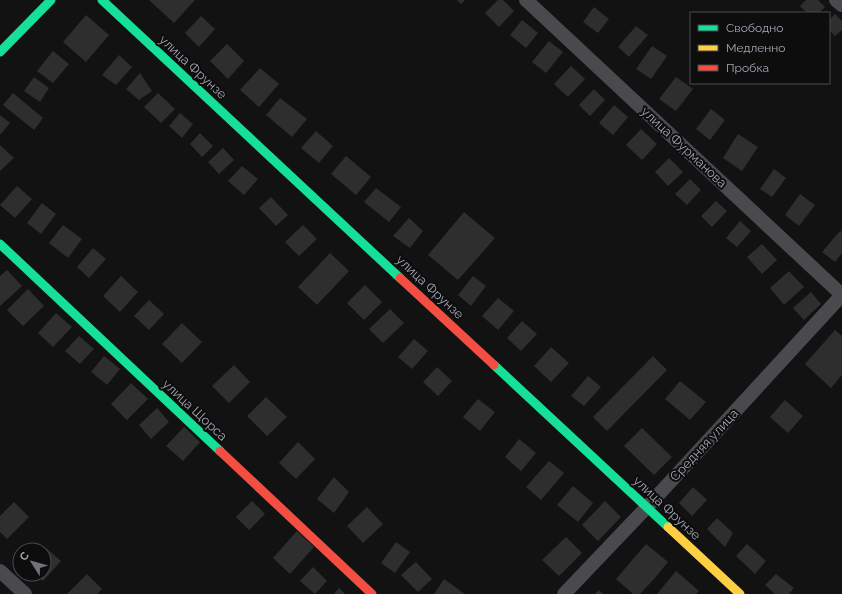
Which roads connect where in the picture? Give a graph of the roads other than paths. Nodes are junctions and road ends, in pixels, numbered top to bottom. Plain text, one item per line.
1 (51, 0) edge
2 (102, 0) edge
3 (526, 0) edge
4 (836, 0) edge
5 (842, 6) edge
6 (0, 52) edge
7 (0, 244) edge
8 (842, 295) edge
9 (647, 507) junction
10 (0, 571) edge
11 (25, 594) edge
12 (372, 594) edge
13 (564, 594) edge
14 (740, 594) edge

1 - 6 street
2 - 9 street, улица Фрунзе
3 - 8 street, улица Фурманова
4 - 5 street
7 - 12 street, улица Щорса
8 - 9 street, Средняя улица
9 - 13 street, Средняя улица
9 - 14 street, улица Фрунзе
10 - 11 street

